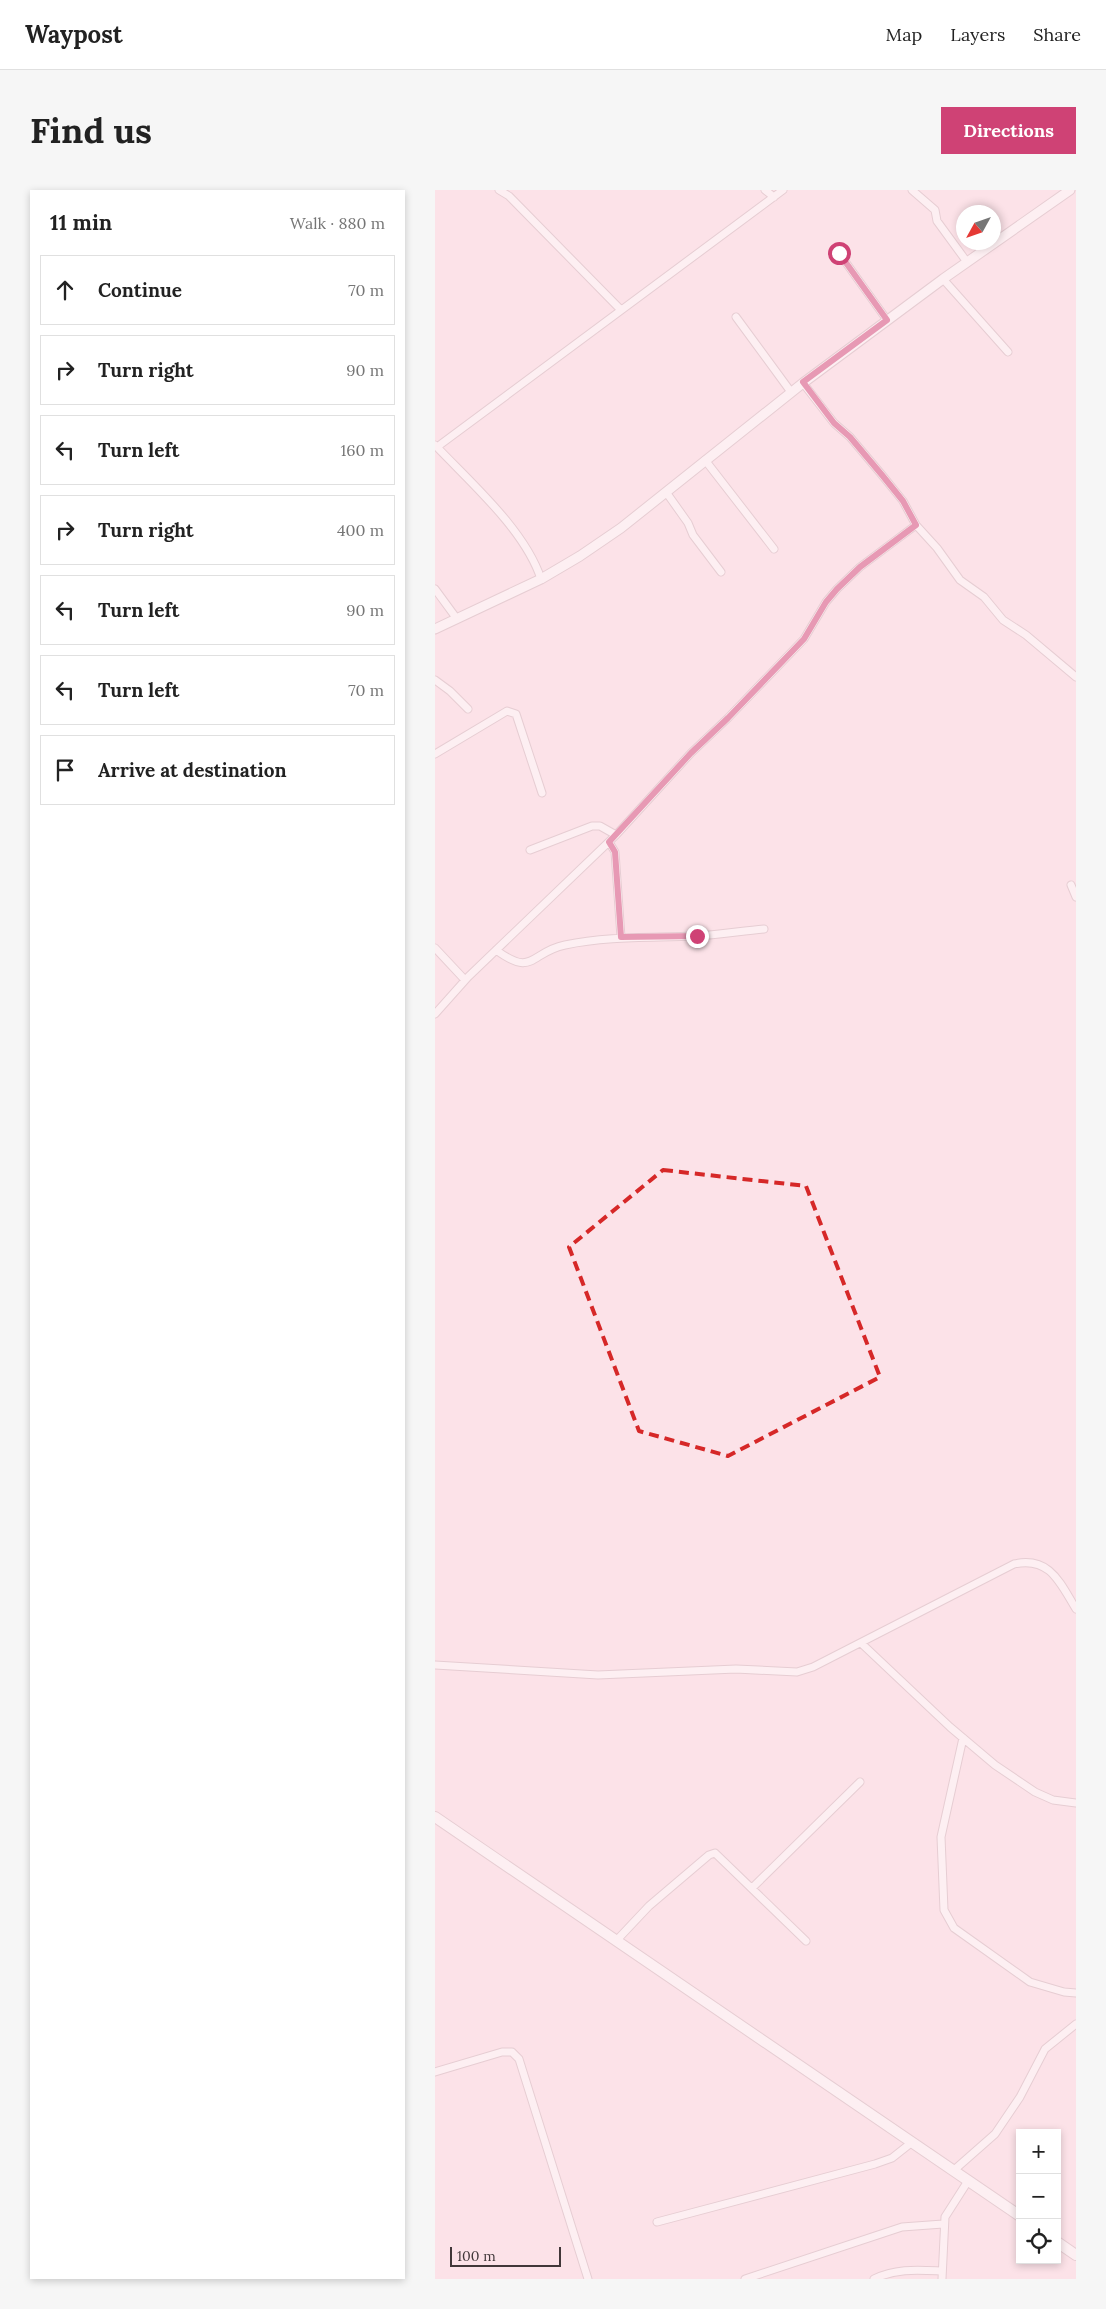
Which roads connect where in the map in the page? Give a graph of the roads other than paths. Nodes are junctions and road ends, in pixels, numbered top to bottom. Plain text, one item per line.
1 (499, 190) edge
2 (765, 190) edge
3 (783, 190) edge
4 (912, 190) edge
5 (1070, 190) edge
6 (773, 197) junction
7 (839, 253) dead end
8 (967, 262) junction
9 (943, 279) junction
10 (621, 310) junction
11 (736, 317) dead end
12 (887, 320) junction
13 (1008, 352) dead end
14 (803, 382) junction
15 (791, 392) junction
16 (436, 446) edge
17 (705, 460) junction
18 (667, 492) junction
19 (916, 525) junction
20 (774, 549) dead end
21 (721, 572) dead end
22 (541, 579) junction
23 (435, 588) edge
24 (457, 620) junction
25 (436, 630) edge
26 (1076, 677) edge
27 (435, 680) edge
28 (468, 709) dead end
29 (435, 754) edge
30 (542, 793) dead end
31 (616, 835) junction
32 (609, 842) junction
33 (530, 850) dead end
34 (1071, 885) dead end
35 (1076, 896) edge
36 (764, 929) dead end
37 (621, 937) junction
38 (435, 948) edge
39 (496, 950) junction
40 (465, 980) junction
41 (435, 1014) edge
42 (1076, 1609) edge
43 (861, 1643) junction
44 (435, 1665) edge
45 (963, 1738) junction
46 (860, 1782) dead end
47 (1076, 1803) edge
48 (435, 1817) edge
49 (752, 1888) junction
50 (616, 1941) junction
51 (806, 1941) dead end
52 (1076, 1993) edge
53 (1076, 2024) edge
54 (435, 2072) edge
55 (911, 2144) junction
56 (953, 2171) junction
57 (968, 2181) junction
58 (1016, 2213) edge
59 (657, 2222) dead end
60 (943, 2224) junction
61 (1061, 2245) edge
62 (1076, 2255) edge
63 (942, 2271) junction
64 (588, 2279) edge
65 (745, 2279) edge
66 (874, 2279) edge
67 (942, 2279) edge

1 - 10 street
2 - 6 street
3 - 6 street
4 - 8 street
5 - 8 street
6 - 10 street
7 - 12 street
8 - 9 street
9 - 12 street
9 - 13 street
10 - 16 street
11 - 15 street
12 - 14 street
14 - 15 street
14 - 19 street
15 - 17 street
16 - 22 street
17 - 18 street
17 - 20 street
18 - 21 street
18 - 22 street
19 - 26 street
19 - 31 street
22 - 24 street
23 - 24 street
24 - 25 street
27 - 28 street
29 - 30 street
31 - 32 street
31 - 33 street
32 - 37 street
32 - 39 street
34 - 35 street
36 - 37 street
37 - 39 street
38 - 40 street
39 - 40 street
40 - 41 street
42 - 43 street
43 - 44 street
43 - 45 street
45 - 47 street
45 - 52 street
46 - 49 street
48 - 50 main road
49 - 50 street
49 - 51 street
50 - 55 main road
53 - 56 street
54 - 64 street
55 - 56 main road
55 - 59 street
56 - 57 main road
57 - 58 main road
57 - 60 street
60 - 63 street
60 - 65 street
61 - 62 main road
63 - 66 street
63 - 67 street

